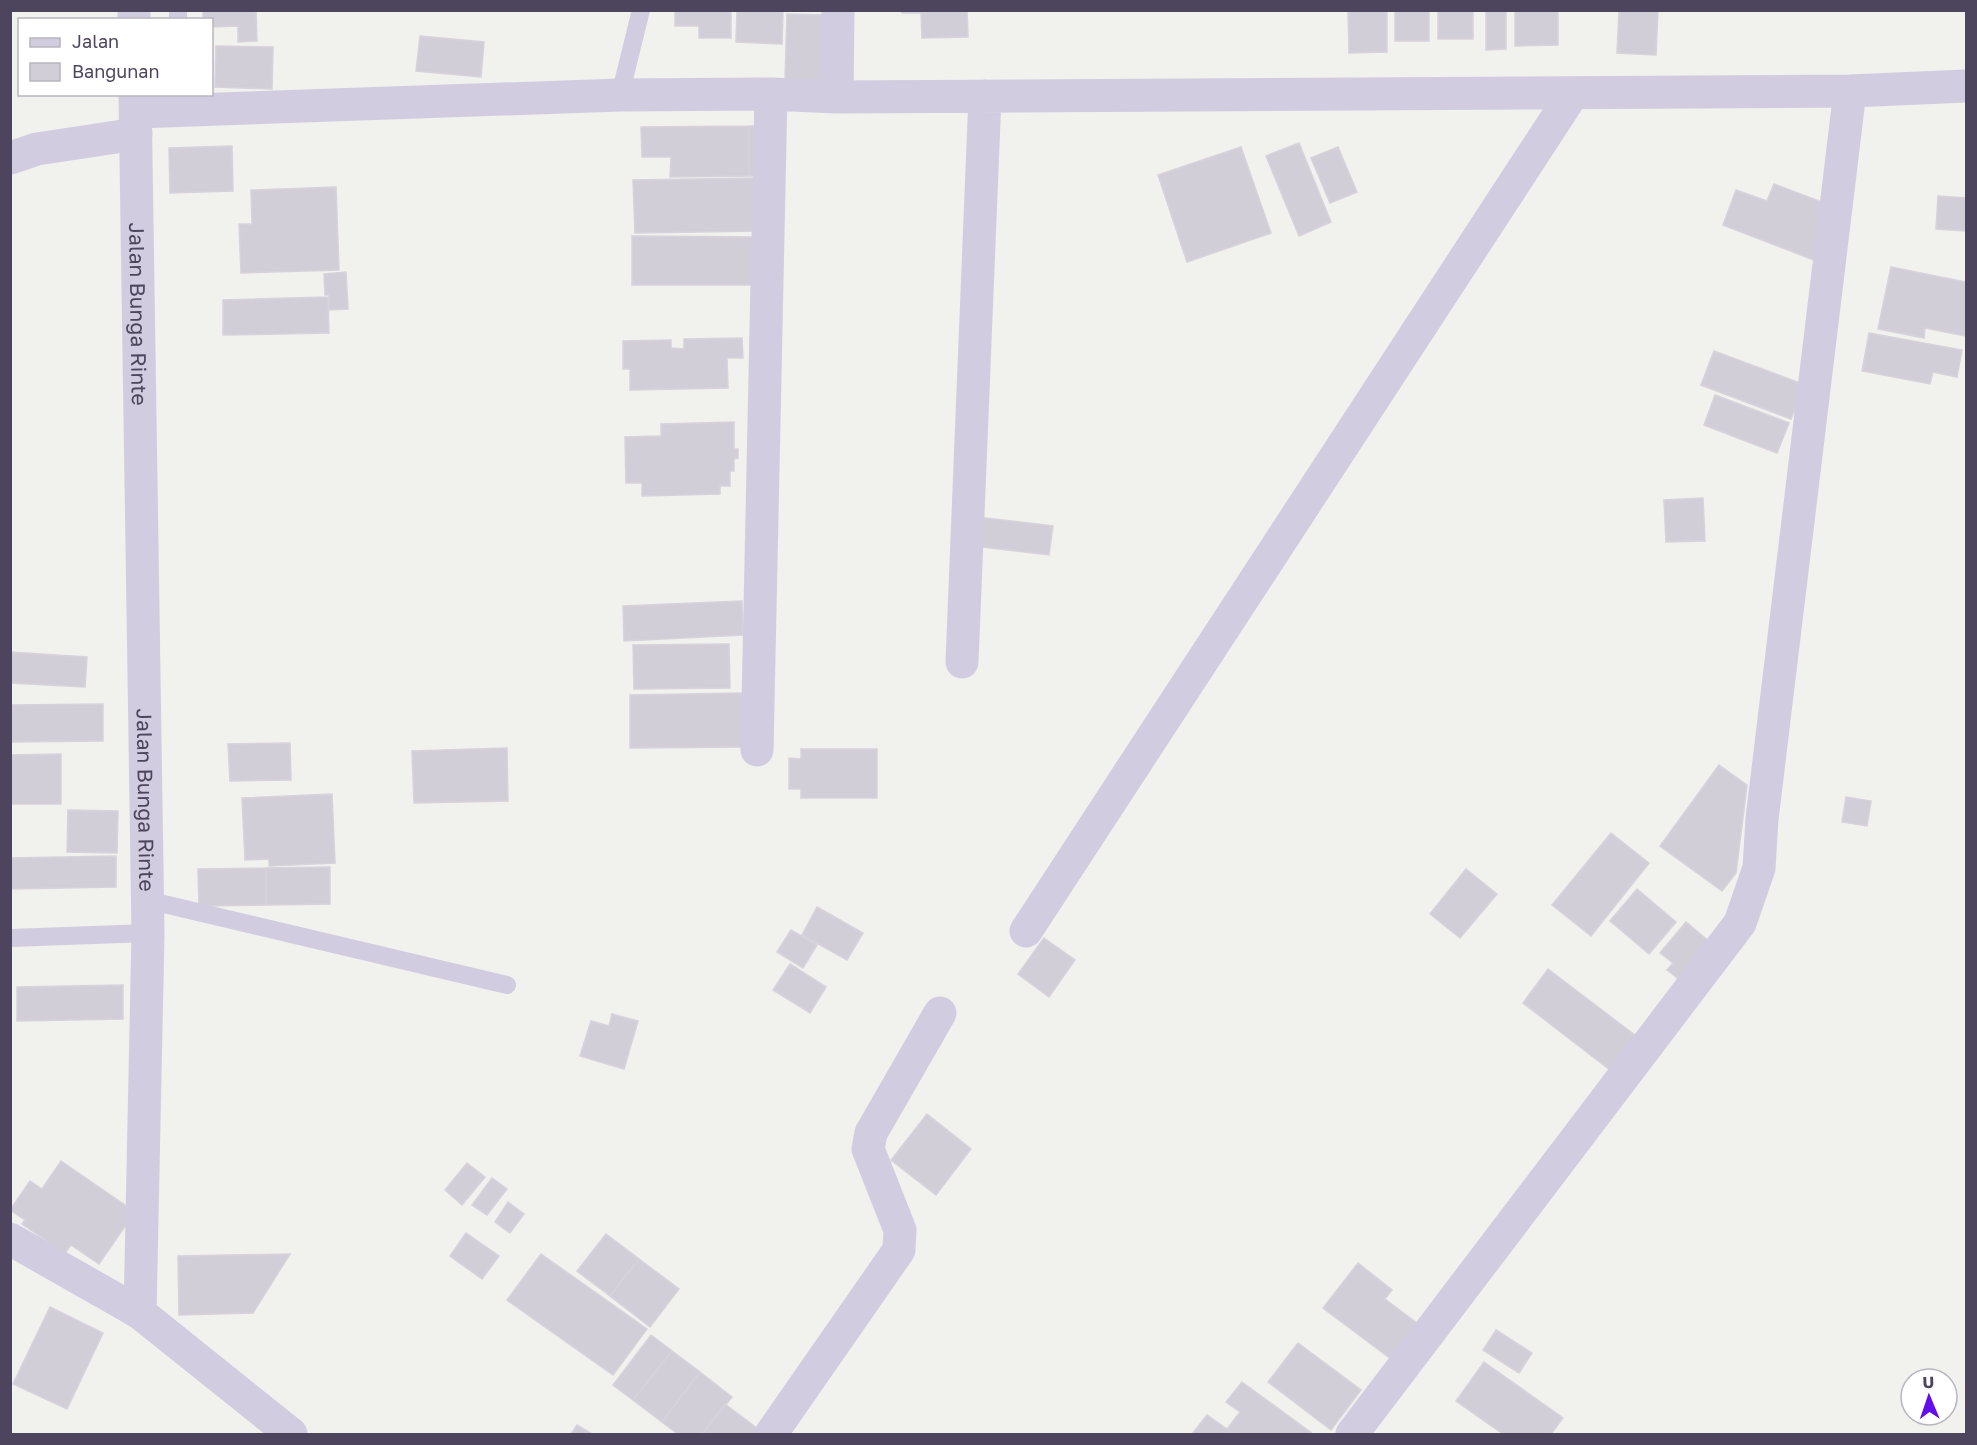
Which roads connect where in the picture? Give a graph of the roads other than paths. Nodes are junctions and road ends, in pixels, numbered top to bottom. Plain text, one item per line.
1 (641, 10) edge
2 (838, 10) edge
3 (1966, 86) edge
4 (1850, 91) junction
5 (1573, 93) junction
6 (771, 94) junction
7 (620, 95) junction
8 (985, 96) junction
9 (837, 97) junction
10 (136, 114) edge
11 (10, 158) edge
12 (962, 662) dead end
13 (757, 750) dead end
14 (147, 900) junction
15 (1026, 931) dead end
16 (148, 933) junction
17 (11, 938) edge
18 (507, 985) dead end
19 (940, 1012) dead end
20 (10, 1239) edge
21 (141, 1313) junction
22 (291, 1434) edge
23 (771, 1434) edge
24 (1352, 1434) edge

1 - 7 lane
2 - 9 street
3 - 4 street
4 - 5 street
4 - 24 street
5 - 8 street
5 - 15 street
6 - 7 street
6 - 9 street
6 - 13 street
7 - 10 street
8 - 9 street
8 - 12 street
10 - 11 street
10 - 14 street, Jalan Bunga Rinte
14 - 16 street, Jalan Bunga Rinte
14 - 18 lane
16 - 17 lane
16 - 21 street, Jalan Bunga Rinte
19 - 23 street
20 - 21 street
21 - 22 street

